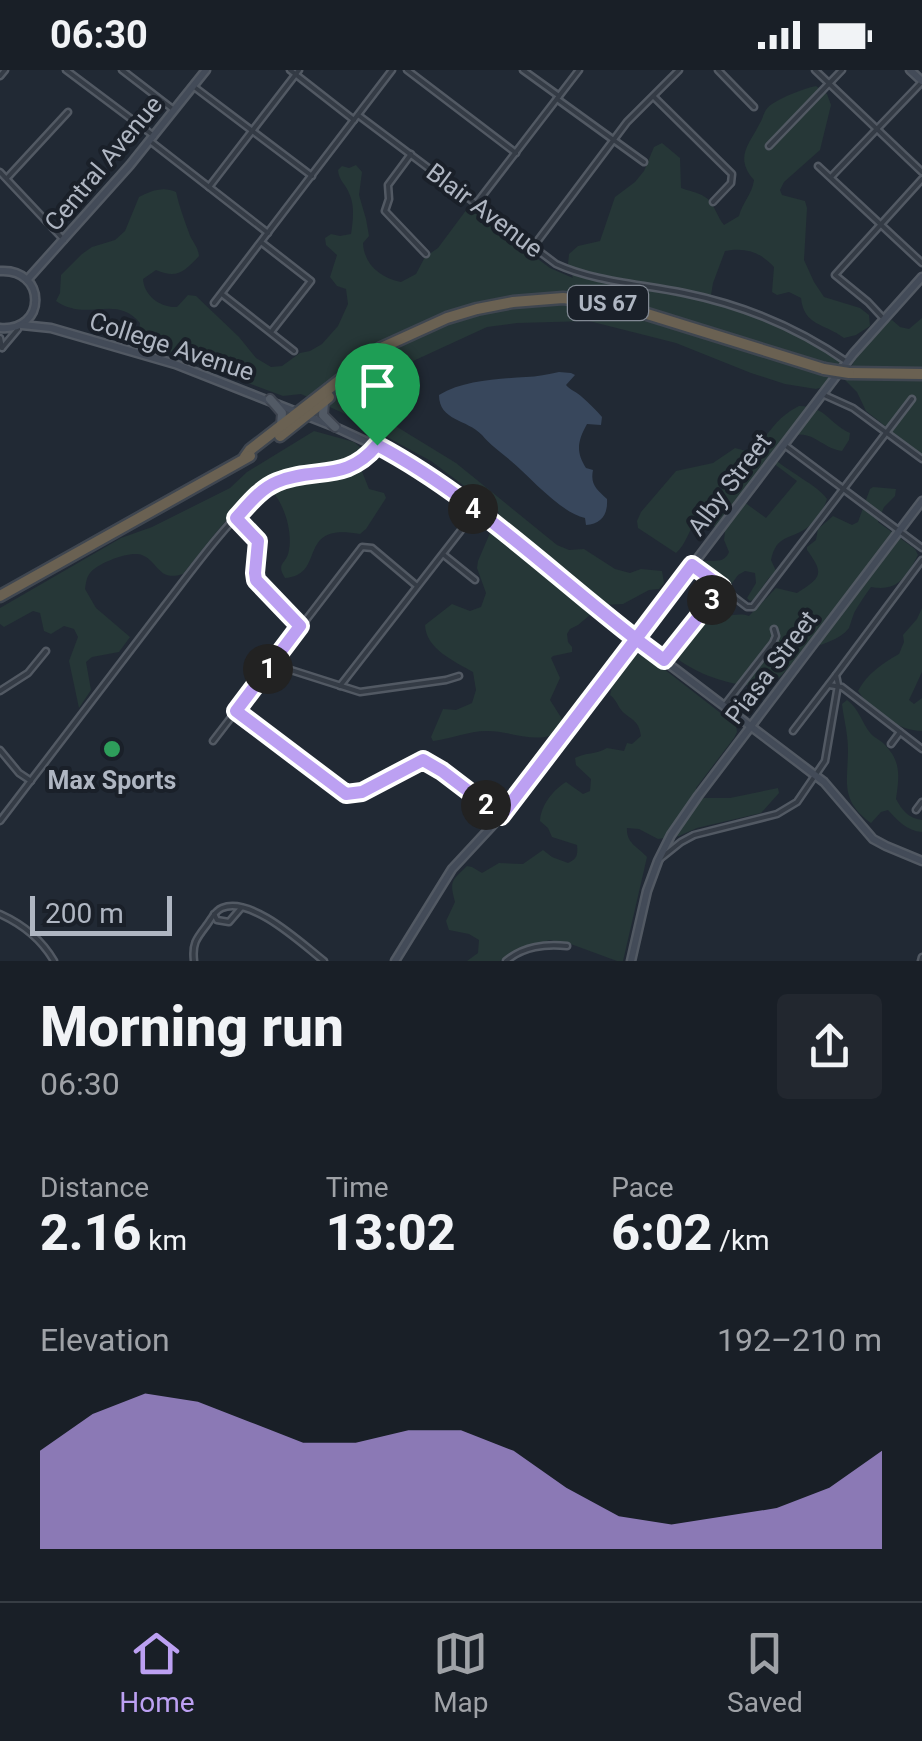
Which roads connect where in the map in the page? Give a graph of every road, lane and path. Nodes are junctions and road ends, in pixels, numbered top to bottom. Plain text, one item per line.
1 (5, 70) edge
2 (66, 70) edge
3 (122, 70) edge
4 (206, 70) edge
5 (290, 70) edge
6 (392, 70) edge
7 (407, 70) edge
8 (523, 70) edge
9 (579, 70) edge
10 (679, 70) edge
11 (718, 70) edge
12 (815, 70) edge
13 (842, 70) edge
14 (910, 70) edge
15 (298, 72) edge
16 (0, 76) edge
17 (922, 82) edge
18 (829, 83) junction
19 (193, 86) junction
20 (558, 97) junction
21 (654, 97) junction
22 (754, 107) dead end
23 (174, 110) junction
24 (68, 112) dead end
25 (356, 117) junction
26 (877, 129) junction
27 (254, 130) junction
28 (152, 138) junction
29 (614, 140) junction
30 (769, 146) dead end
31 (516, 152) junction
32 (411, 154) junction
33 (644, 162) dead end
34 (818, 166) dead end
35 (0, 172) edge
36 (922, 172) edge
37 (312, 176) junction
38 (831, 177) junction
39 (7, 179) junction
40 (922, 179) edge
41 (210, 188) junction
42 (713, 202) dead end
43 (476, 204) junction
44 (881, 224) junction
45 (268, 234) junction
46 (64, 240) junction
47 (261, 242) junction
48 (533, 247) junction
49 (426, 254) dead end
50 (922, 262) edge
51 (0, 272) edge
52 (922, 277) edge
53 (27, 280) junction
54 (221, 294) junction
55 (214, 303) dead end
56 (32, 313) junction
57 (883, 318) junction
58 (21, 325) junction
59 (39, 326) junction
60 (0, 328) edge
61 (271, 332) junction
62 (0, 338) edge
63 (392, 345) junction
64 (294, 351) dead end
65 (848, 367) junction
66 (922, 374) edge
67 (822, 394) junction
68 (912, 398) dead end
69 (270, 399) junction
70 (326, 400) junction
71 (304, 414) junction
72 (336, 427) junction
73 (280, 428) junction
74 (886, 432) junction
75 (784, 444) junction
76 (377, 445) junction
77 (245, 458) junction
78 (922, 459) edge
79 (842, 489) junction
80 (922, 502) edge
81 (476, 511) junction
82 (236, 518) junction
83 (899, 531) junction
84 (922, 548) edge
85 (443, 554) junction
86 (922, 560) edge
87 (692, 565) junction
88 (476, 580) dead end
89 (416, 586) junction
90 (722, 587) junction
91 (0, 596) edge
92 (300, 626) junction
93 (774, 630) dead end
94 (636, 639) junction
95 (46, 651) dead end
96 (664, 660) junction
97 (272, 664) junction
98 (459, 676) dead end
99 (836, 676) junction
100 (829, 685) junction
101 (838, 685) junction
102 (340, 686) junction
103 (0, 691) edge
104 (724, 706) junction
105 (236, 711) junction
106 (751, 727) junction
107 (793, 730) dead end
108 (900, 732) junction
109 (212, 741) dead end
110 (891, 744) dead end
111 (922, 749) edge
112 (0, 750) edge
113 (816, 776) junction
114 (30, 781) junction
115 (922, 802) edge
116 (916, 810) dead end
117 (501, 816) junction
118 (0, 820) edge
119 (922, 860) edge
120 (658, 862) junction
121 (240, 908) junction
122 (0, 914) edge
123 (214, 914) junction
124 (567, 946) dead end
125 (399, 959) edge
126 (54, 961) edge
127 (194, 961) edge
128 (324, 961) edge
129 (506, 961) edge
130 (630, 961) edge

1 - 16 street
2 - 28 street
3 - 23 street
4 - 19 street, Central Avenue
5 - 15 street, Blair Avenue
6 - 25 street
7 - 31 street
8 - 20 street
9 - 20 street
10 - 21 street
11 - 22 street
12 - 18 street
13 - 18 street
14 - 17 street
15 - 25 street, Blair Avenue
15 - 27 street
17 - 26 street
18 - 26 street
18 - 30 street
19 - 23 street, Central Avenue
19 - 27 street
20 - 29 street
20 - 31 street
21 - 29 street
21 - 42 street
23 - 28 street, Central Avenue
24 - 39 street
25 - 32 street, Blair Avenue
25 - 37 street
26 - 36 street
26 - 38 street
27 - 37 street
27 - 41 street
28 - 41 street
28 - 46 street, Central Avenue
29 - 33 street
29 - 48 street
31 - 43 street
32 - 43 street, Blair Avenue
32 - 49 street
34 - 38 street
35 - 39 street
37 - 45 street
38 - 44 street
39 - 46 street
40 - 44 street
41 - 45 street
43 - 48 street, Blair Avenue
44 - 50 street
44 - 57 street
45 - 47 street
46 - 53 street, Central Avenue
47 - 54 street
47 - 61 street
48 - 65 street, Blair Avenue
51 - 53 street
52 - 57 street, Alby Street
53 - 56 street
54 - 55 street
54 - 61 street
56 - 58 street
56 - 59 street
57 - 65 street, Alby Street
58 - 59 street, College Avenue
58 - 60 street, College Avenue
58 - 62 street
59 - 69 street, College Avenue
61 - 64 street
63 - 65 highway, US 67, bridge
63 - 70 highway, US 67
63 - 71 highway, US 67
65 - 66 highway, US 67
65 - 67 street, Alby Street
67 - 74 street
67 - 75 street, Alby Street
68 - 74 street
69 - 71 street, College Avenue
69 - 73 main road
70 - 71 highway, US 67
70 - 72 main road
71 - 72 street, College Avenue
71 - 73 highway, US 67
71 - 77 highway, US 67
72 - 76 street, College Avenue
73 - 77 highway, US 67
74 - 78 street
74 - 79 street
75 - 79 street
75 - 87 street, Alby Street
76 - 81 street, College Avenue
76 - 82 street
77 - 91 highway, US 67
79 - 83 street
79 - 90 street
80 - 83 street, Piasa Street
81 - 85 street
81 - 94 street, College Avenue
82 - 92 street
82 - 114 street
83 - 84 street
83 - 106 street, Piasa Street
85 - 88 street
85 - 89 street
86 - 99 street
87 - 90 street
87 - 94 street, Alby Street
89 - 92 street
89 - 102 street
90 - 96 street
92 - 97 street
93 - 104 street
94 - 96 street, College Avenue
94 - 117 street, Alby Street
95 - 103 street
96 - 104 street, College Avenue
97 - 102 street
97 - 105 street
98 - 102 street
99 - 100 street
99 - 101 street
100 - 101 street
100 - 107 street
101 - 108 street
101 - 113 street
104 - 106 street, College Avenue
105 - 109 street
105 - 117 street
106 - 113 street, College Avenue
106 - 120 street, Piasa Street
108 - 110 street
108 - 111 street
112 - 114 street
113 - 119 street, College Avenue
113 - 120 street
114 - 118 street
115 - 116 street
117 - 125 street, Alby Street
120 - 130 street, Piasa Street
121 - 123 street
121 - 123 street
121 - 128 street
122 - 126 street
123 - 127 street
124 - 129 street

